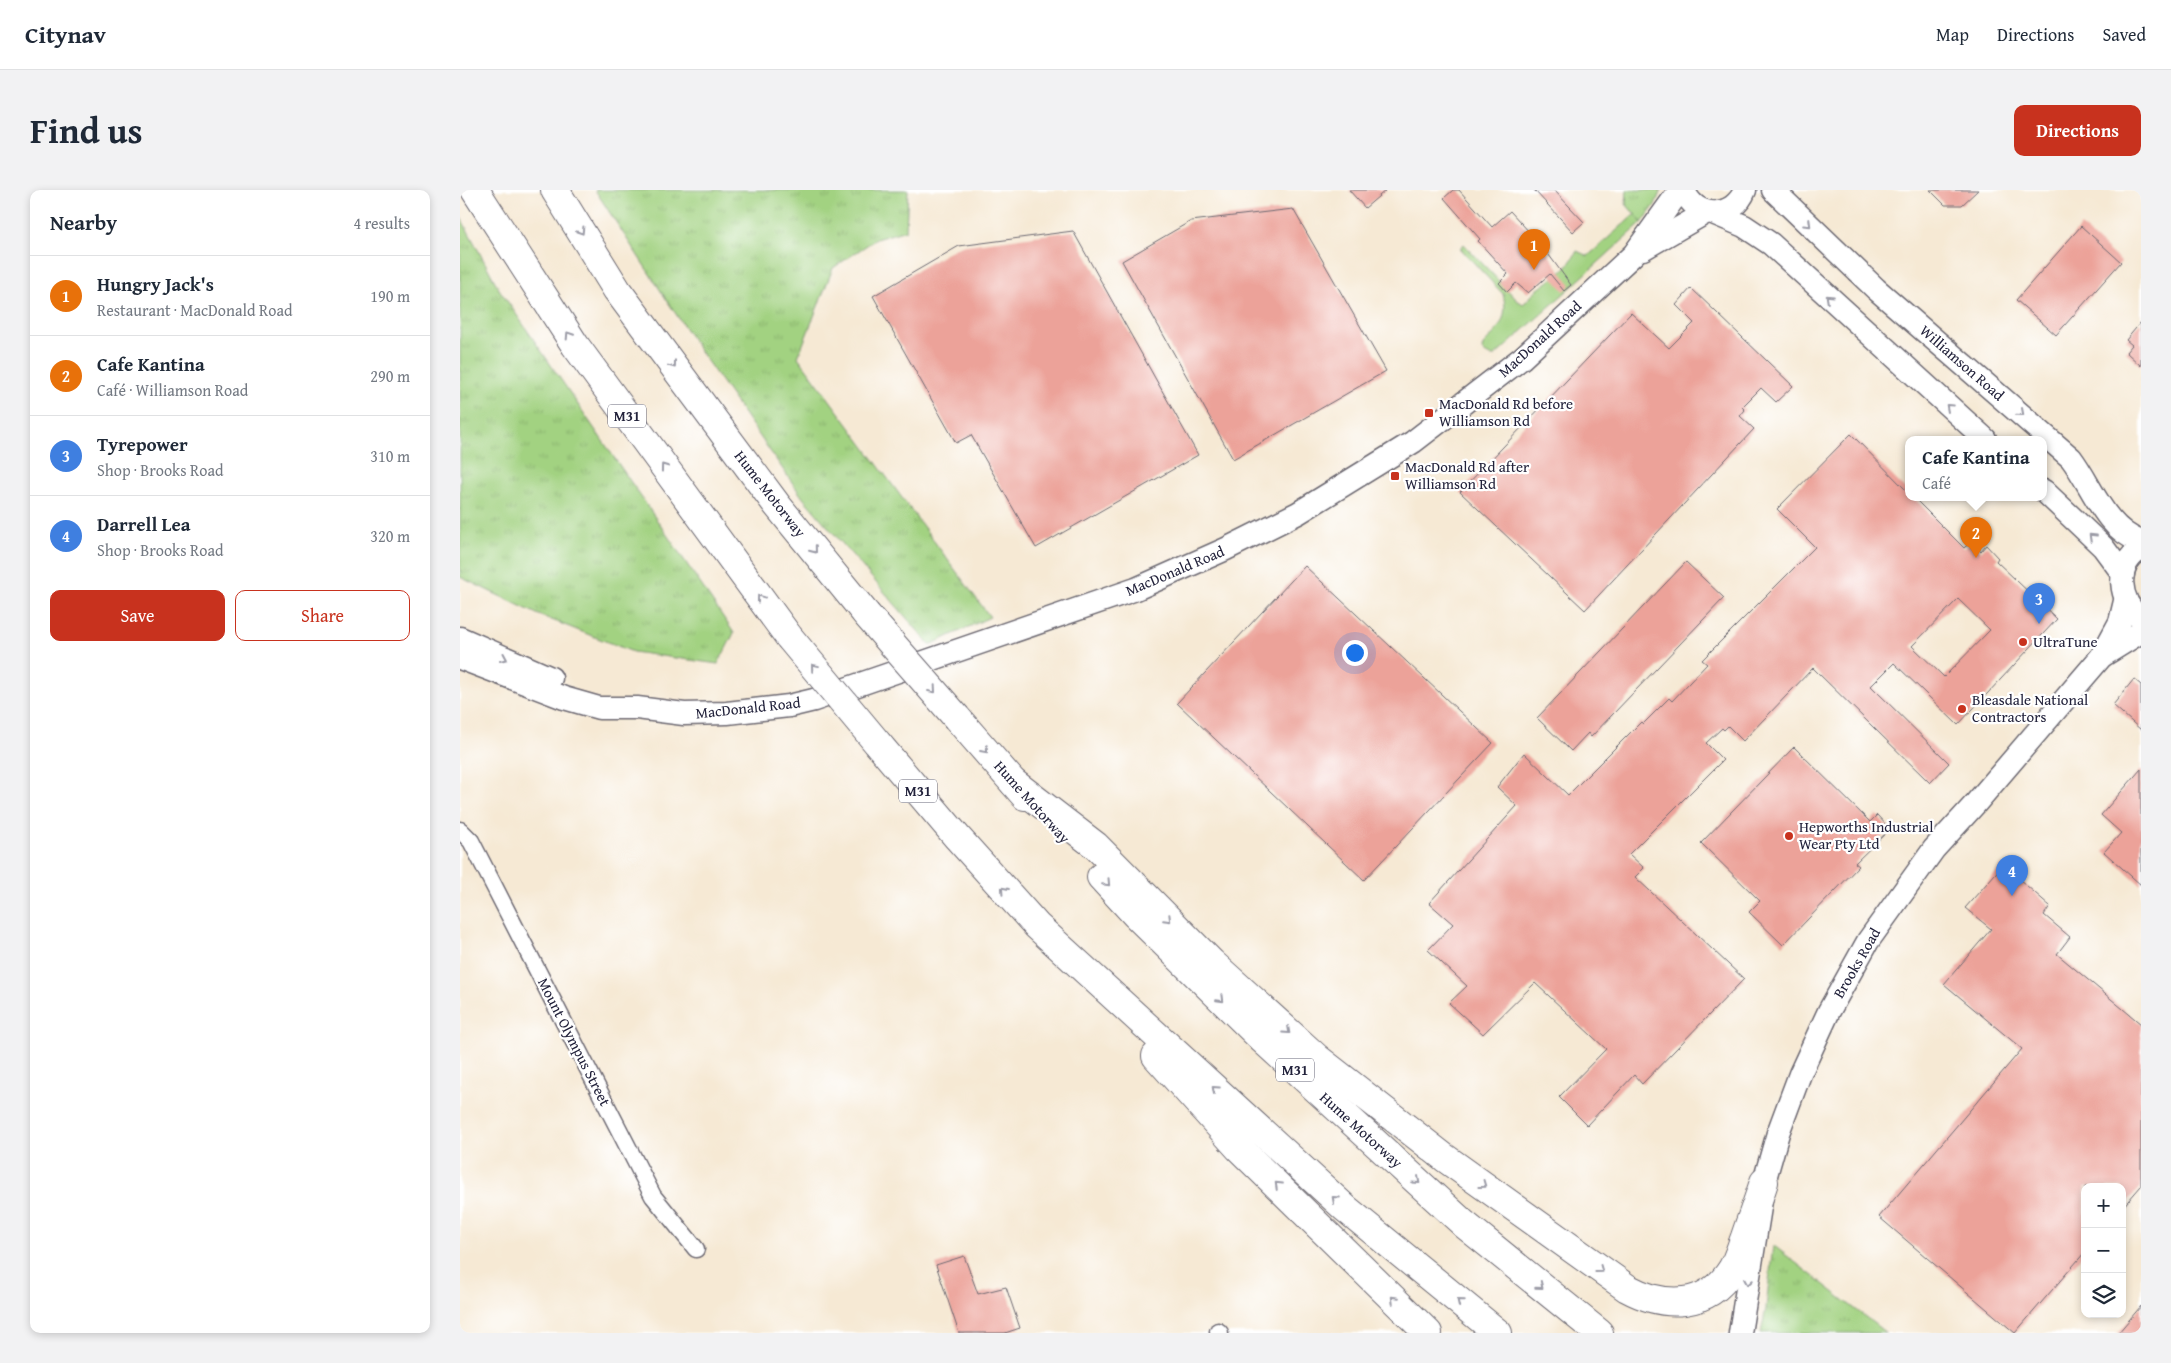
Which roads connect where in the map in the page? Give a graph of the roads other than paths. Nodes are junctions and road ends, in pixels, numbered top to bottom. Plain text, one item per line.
1 (475, 190) edge
2 (555, 190) edge
3 (1680, 190) edge
4 (1684, 190) edge
5 (1745, 190) edge
6 (1773, 190) edge
7 (1710, 213) junction
8 (1634, 254) junction
9 (1982, 436) edge
10 (2046, 436) edge
11 (2047, 437) edge
12 (2047, 494) edge
13 (2141, 542) edge
14 (2141, 549) edge
15 (2123, 574) junction
16 (2125, 601) junction
17 (2141, 619) edge
18 (2141, 632) edge
19 (460, 638) edge
20 (2101, 657) junction
21 (460, 658) edge
22 (637, 708) junction
23 (1014, 783) junction
24 (460, 830) edge
25 (1037, 926) junction
26 (1764, 1182) junction
27 (696, 1249) dead end
28 (1428, 1333) edge
29 (1498, 1333) edge
30 (1599, 1333) edge
31 (1740, 1333) edge

25 -> 1 highway, M31, bridge
2 -> 23 highway, Hume Motorway / M31, bridge
3 - 8 main road, MacDonald Road
4 - 7 main road
5 - 7 main road, MacDonald Road
6 -> 10 main road, Williamson Road
7 - 8 main road, MacDonald Road
9 -> 7 main road
8 - 22 main road, MacDonald Road
11 -> 13 main road, Williamson Road
15 -> 12 main road
14 - 15 main road
15 - 16 main road
16 - 17 main road
16 - 20 main road, Brooks Road
18 - 20 main road, Brooks Road
19 -> 22 main road, MacDonald Road
20 - 26 main road, Brooks Road
21 - 22 main road, MacDonald Road
23 -> 26 highway
23 -> 30 highway, Hume Motorway / M31
24 - 27 street, Mount Olympus Street
28 -> 25 highway
29 -> 25 highway, M31
26 -> 31 main road, Brooks Road

